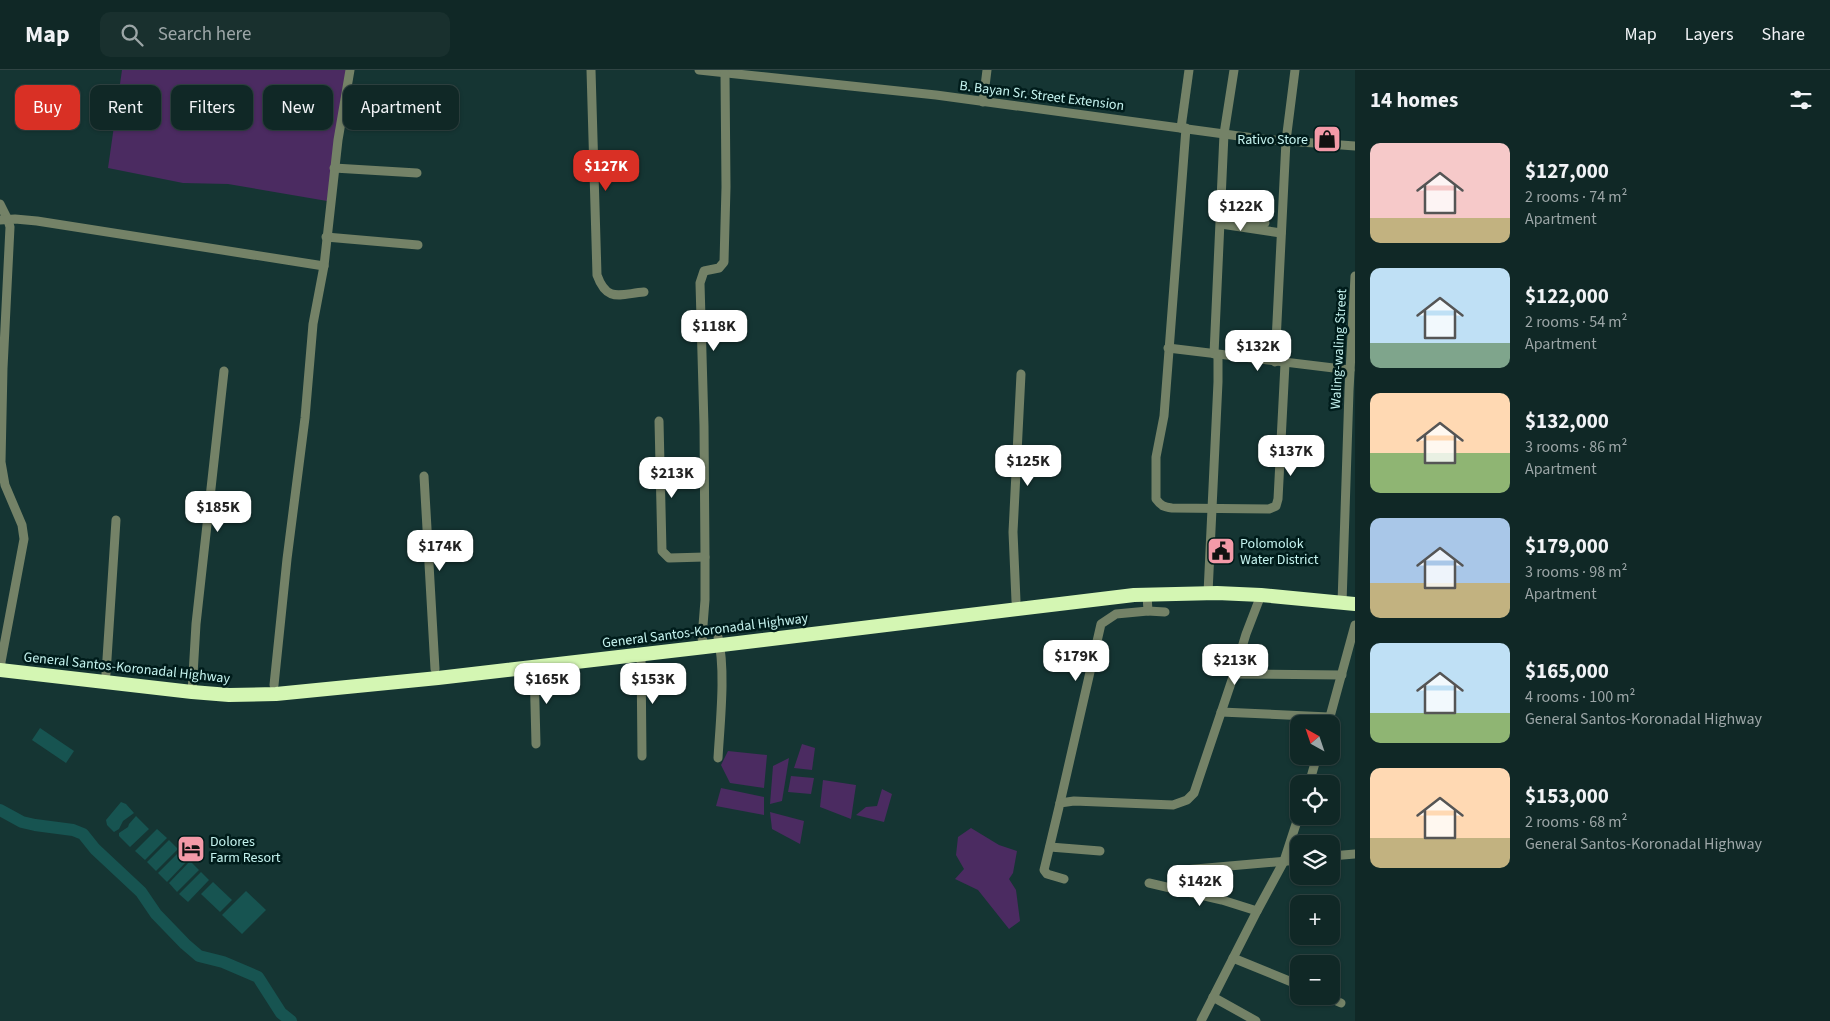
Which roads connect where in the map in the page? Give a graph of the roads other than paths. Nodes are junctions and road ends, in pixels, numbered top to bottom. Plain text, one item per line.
1 (350, 70) edge
2 (592, 70) edge
3 (699, 70) edge
4 (987, 70) edge
5 (1189, 70) edge
6 (1234, 70) edge
7 (1295, 70) edge
8 (725, 74) junction
9 (983, 102) junction
10 (1184, 128) junction
11 (1224, 134) junction
12 (1286, 141) junction
13 (1355, 146) edge
14 (334, 168) junction
15 (417, 173) dead end
16 (0, 204) edge
17 (4, 220) edge
18 (1221, 220) junction
19 (1265, 223) dead end
20 (1281, 233) junction
21 (326, 237) junction
22 (418, 245) dead end
23 (324, 266) junction
24 (1355, 276) edge
25 (644, 292) dead end
26 (1168, 348) junction
27 (1216, 354) junction
28 (1275, 362) junction
29 (1285, 364) junction
30 (1350, 370) junction
31 (224, 371) dead end
32 (1021, 374) dead end
33 (1352, 391) edge
34 (659, 421) dead end
35 (424, 476) dead end
36 (1212, 508) junction
37 (116, 520) dead end
38 (705, 557) junction
39 (1208, 590) junction
40 (1148, 595) junction
41 (1261, 595) junction
42 (1348, 599) edge
43 (1016, 601) junction
44 (1148, 611) junction
45 (1165, 612) dead end
46 (1355, 625) edge
47 (719, 641) junction
48 (703, 643) junction
49 (641, 654) junction
50 (1, 666) edge
51 (534, 666) junction
52 (435, 669) junction
53 (106, 674) junction
54 (1234, 674) junction
55 (1342, 675) junction
56 (274, 685) junction
57 (321, 685) junction
58 (192, 688) junction
59 (1221, 712) junction
60 (1330, 715) edge
61 (1290, 718) edge
62 (536, 744) dead end
63 (642, 756) dead end
64 (718, 758) dead end
65 (1060, 803) junction
66 (1296, 825) edge
67 (1050, 846) junction
68 (1100, 851) dead end
69 (1355, 854) edge
70 (1340, 855) edge
71 (1284, 861) junction
72 (1290, 861) edge
73 (1184, 870) dead end
74 (1064, 879) dead end
75 (1149, 883) dead end
76 (1257, 911) junction
77 (1233, 958) junction
78 (1290, 981) edge
79 (1213, 997) junction
80 (1201, 1021) edge
81 (1256, 1021) edge

1 - 14 street
2 - 25 street
3 - 8 street, B. Bayan Sr. Street Extension
4 - 9 street
5 - 10 street
6 - 11 street
7 - 12 street
8 - 9 street, B. Bayan Sr. Street Extension
8 - 38 street
9 - 10 street, B. Bayan Sr. Street Extension
10 - 11 street, B. Bayan Sr. Street Extension
10 - 26 street
11 - 12 street, B. Bayan Sr. Street Extension
11 - 18 street
12 - 13 street, B. Bayan Sr. Street Extension
12 - 20 street
14 - 15 street
14 - 21 street
16 - 17 street
17 - 23 street
17 - 50 street
18 - 19 street
18 - 20 street
18 - 27 street
20 - 28 street
21 - 22 street
21 - 23 street
23 - 56 street
24 - 30 street, Waling-waling Street
26 - 27 street
26 - 36 street
27 - 28 street
27 - 36 street
28 - 29 street
29 - 30 street
29 - 36 street
30 - 33 street, Waling-waling Street
31 - 58 street
32 - 43 street
33 - 42 street, Waling-waling Street
34 - 38 street
35 - 52 street
36 - 39 street
37 - 53 street
38 - 48 street
39 - 40 highway, General Santos-Koronadal Highway
39 - 41 highway, General Santos-Koronadal Highway
39 - 42 highway, General Santos-Koronadal Highway
39 - 43 highway, General Santos-Koronadal Highway
40 - 44 street
40 - 47 highway, General Santos-Koronadal Highway
41 - 42 highway, General Santos-Koronadal Highway
41 - 54 street
43 - 47 highway, General Santos-Koronadal Highway
44 - 45 street
44 - 65 street
46 - 55 street
47 - 48 highway, General Santos-Koronadal Highway
47 - 64 street
48 - 49 highway, General Santos-Koronadal Highway
48 - 52 highway, General Santos-Koronadal Highway
49 - 51 highway, General Santos-Koronadal Highway
49 - 63 street
50 - 53 highway, General Santos-Koronadal Highway
50 - 58 highway, General Santos-Koronadal Highway
51 - 57 highway, General Santos-Koronadal Highway
51 - 62 street
52 - 57 highway, General Santos-Koronadal Highway
53 - 58 highway, General Santos-Koronadal Highway
54 - 55 street
54 - 59 street
55 - 60 street
56 - 57 highway, General Santos-Koronadal Highway
56 - 58 highway, General Santos-Koronadal Highway
57 - 58 highway, General Santos-Koronadal Highway
59 - 61 street
59 - 65 street
65 - 67 street
66 - 71 street
67 - 68 street
67 - 74 street
69 - 70 street
71 - 72 street
71 - 73 street
71 - 76 street
75 - 76 street
76 - 77 street
77 - 78 street
77 - 79 street
79 - 80 street
79 - 81 street

